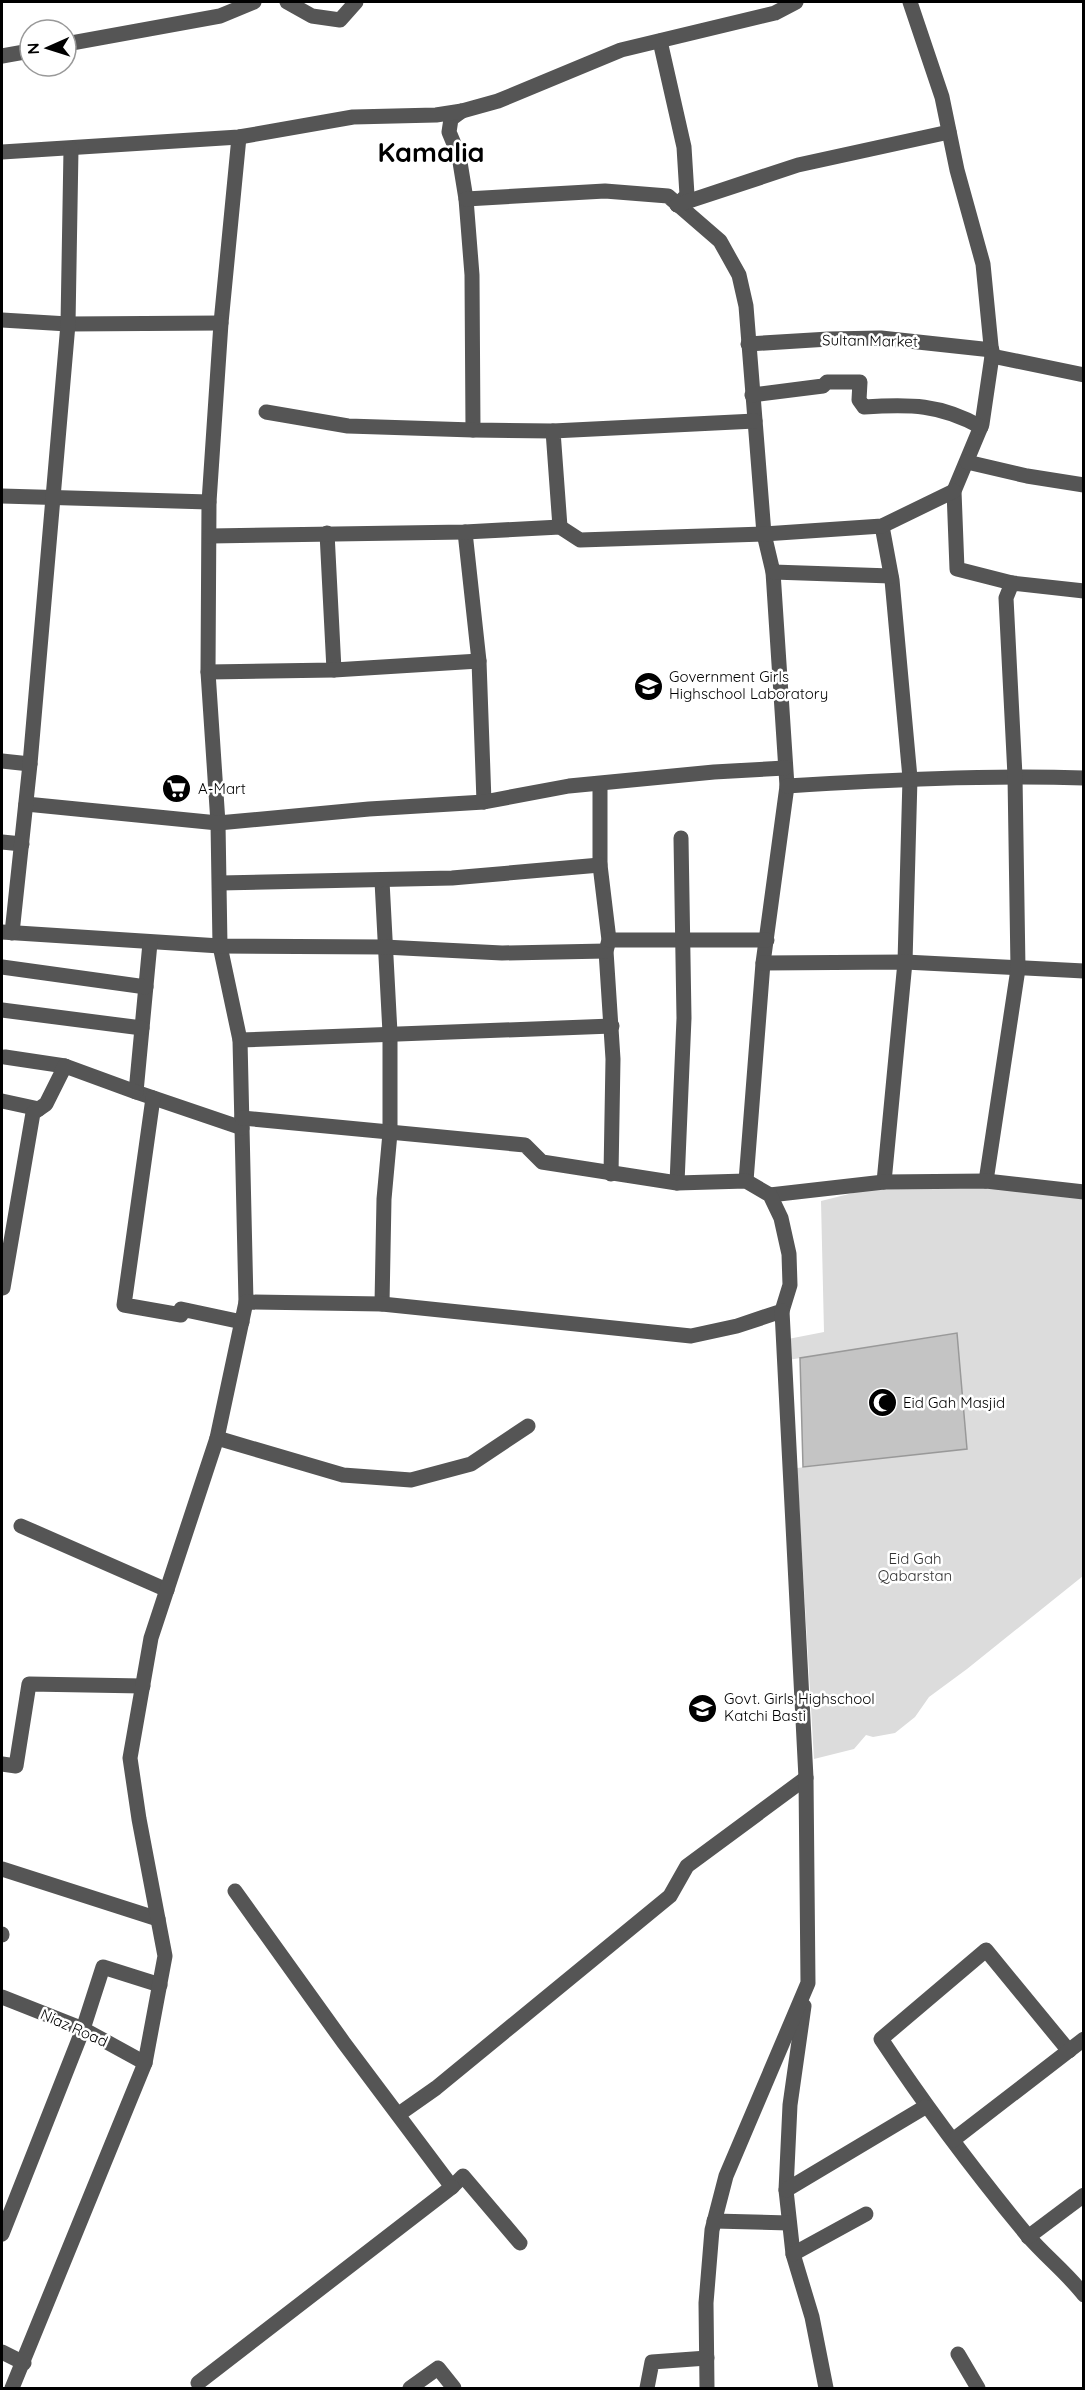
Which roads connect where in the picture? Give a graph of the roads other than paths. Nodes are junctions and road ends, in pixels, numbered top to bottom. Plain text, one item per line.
1 (254, 2) edge
2 (286, 2) edge
3 (356, 2) edge
4 (796, 2) edge
5 (909, 2) edge
6 (660, 41) junction
7 (78, 42) edge
8 (18, 53) edge
9 (2, 56) edge
10 (462, 111) junction
11 (949, 132) junction
12 (239, 137) junction
13 (71, 149) junction
14 (2, 152) edge
15 (466, 199) junction
16 (677, 205) junction
17 (2, 320) edge
18 (221, 323) junction
19 (68, 324) junction
20 (748, 344) junction
21 (992, 353) junction
22 (1083, 375) edge
23 (752, 395) junction
24 (266, 412) dead end
25 (755, 421) junction
26 (981, 427) junction
27 (473, 430) junction
28 (553, 430) junction
29 (966, 462) junction
30 (1083, 485) edge
31 (954, 491) junction
32 (2, 496) edge
33 (54, 498) junction
34 (209, 502) junction
35 (882, 526) junction
36 (560, 527) junction
37 (465, 532) junction
38 (327, 533) junction
39 (764, 534) junction
40 (210, 536) junction
41 (773, 573) junction
42 (891, 576) junction
43 (1012, 583) junction
44 (1083, 591) edge
45 (479, 661) junction
46 (334, 670) junction
47 (208, 672) junction
48 (2, 761) edge
49 (30, 764) junction
50 (785, 768) junction
51 (1015, 776) junction
52 (910, 778) junction
53 (1083, 778) edge
54 (600, 784) junction
55 (787, 786) junction
56 (484, 802) junction
57 (26, 804) junction
58 (218, 823) junction
59 (681, 838) dead end
60 (2, 842) edge
61 (22, 844) junction
62 (600, 866) junction
63 (382, 881) junction
64 (220, 883) junction
65 (7, 932) edge
66 (683, 939) junction
67 (767, 940) junction
68 (150, 943) junction
69 (608, 945) junction
70 (220, 946) junction
71 (384, 947) junction
72 (905, 962) junction
73 (763, 963) junction
74 (2, 967) edge
75 (1018, 969) junction
76 (1083, 971) edge
77 (146, 987) junction
78 (2, 1010) edge
79 (612, 1026) junction
80 (142, 1028) junction
81 (390, 1033) junction
82 (240, 1040) junction
83 (5, 1057) dead end
84 (64, 1066) junction
85 (136, 1092) junction
86 (153, 1098) junction
87 (2, 1101) edge
88 (39, 1109) junction
89 (242, 1123) junction
90 (390, 1133) junction
91 (611, 1174) junction
92 (746, 1181) junction
93 (986, 1181) junction
94 (884, 1182) junction
95 (677, 1183) junction
96 (1083, 1192) edge
97 (770, 1195) junction
98 (3, 1288) dead end
99 (246, 1302) junction
100 (382, 1304) junction
101 (782, 1311) junction
102 (242, 1322) junction
103 (528, 1426) dead end
104 (217, 1438) junction
105 (21, 1526) dead end
106 (167, 1590) junction
107 (143, 1686) junction
108 (2, 1764) edge
109 (806, 1778) junction
110 (2, 1869) edge
111 (235, 1892) dead end
112 (158, 1919) junction
113 (808, 1983) junction
114 (160, 1984) junction
115 (2, 1997) edge
116 (84, 2029) junction
117 (1083, 2039) edge
118 (1069, 2051) junction
119 (145, 2063) junction
120 (925, 2107) junction
121 (399, 2114) junction
122 (953, 2140) junction
123 (452, 2187) junction
124 (786, 2190) junction
125 (1083, 2195) edge
126 (866, 2214) dead end
127 (714, 2221) junction
128 (789, 2223) junction
129 (2, 2234) edge
130 (1028, 2237) junction
131 (520, 2243) dead end
132 (793, 2254) junction
133 (1083, 2295) edge
134 (2, 2352) edge
135 (958, 2354) dead end
136 (707, 2358) junction
137 (24, 2363) junction
138 (198, 2383) dead end
139 (12, 2388) edge
140 (410, 2388) edge
141 (454, 2388) edge
142 (647, 2388) edge
143 (707, 2388) edge
144 (826, 2388) edge
145 (978, 2388) edge

1 - 7 street
2 - 3 street
4 - 6 street
5 - 11 street
6 - 10 street
6 - 16 street
8 - 9 street
10 - 12 street
10 - 15 street
11 - 16 street
11 - 21 street
12 - 13 street
12 - 18 street
13 - 14 street
13 - 19 street
15 - 16 street
15 - 27 street
16 - 20 street
17 - 19 street
18 - 19 street
18 - 34 street
19 - 33 street
20 - 21 street, Sultan Market
20 - 23 street
21 - 22 street, Sultan Market
21 - 26 street
23 - 25 street
23 - 26 street
24 - 27 street
25 - 28 street
25 - 39 street
26 - 29 street
27 - 28 street
28 - 36 street
29 - 30 street
29 - 31 street
31 - 35 street
31 - 43 street
32 - 33 street
33 - 34 street
33 - 49 street
34 - 40 street
35 - 39 street
35 - 42 street
36 - 37 street
36 - 39 street
37 - 38 street
37 - 45 street
38 - 40 street
38 - 46 street
39 - 41 street
40 - 47 street
41 - 42 street
41 - 50 street
42 - 52 street
43 - 44 street
43 - 51 street
45 - 46 street
45 - 56 street
46 - 47 street
47 - 58 street
48 - 49 street
49 - 57 street
50 - 54 street
50 - 55 street
51 - 52 street
51 - 53 street
51 - 75 street
52 - 55 street
52 - 72 street
54 - 56 street
54 - 62 street
55 - 67 street
56 - 58 street
57 - 58 street
57 - 61 street
58 - 64 street
59 - 66 street
60 - 61 street
61 - 65 street
62 - 63 street
62 - 69 street
63 - 64 street
63 - 71 street
64 - 70 street
65 - 68 street
66 - 67 street
66 - 69 street
66 - 95 street
67 - 73 street
68 - 70 street
68 - 77 street
69 - 71 street
69 - 79 street
70 - 71 street
70 - 82 street
71 - 81 street
72 - 73 street
72 - 75 street
72 - 94 street
73 - 92 street
74 - 77 street
75 - 76 street
75 - 93 street
77 - 80 street
78 - 80 street
79 - 81 street
79 - 91 street
80 - 85 street
81 - 82 street
81 - 90 street
82 - 89 street
83 - 84 street
84 - 85 street
84 - 88 street
85 - 86 street
86 - 89 street
86 - 102 street
87 - 88 street
88 - 98 street
89 - 90 street
89 - 99 street
90 - 91 street
90 - 100 street
91 - 95 street
92 - 95 street
92 - 97 street
93 - 94 street
93 - 96 street
94 - 97 street
97 - 101 street
99 - 100 street
99 - 102 street
100 - 101 street
101 - 109 street
102 - 104 street
103 - 104 street
104 - 106 street
105 - 106 street
106 - 107 street
107 - 108 street
107 - 112 street
109 - 113 street
109 - 121 street
110 - 112 street
111 - 121 street
112 - 114 street
113 - 124 street
113 - 127 street
114 - 116 street
114 - 119 street
115 - 116 street, Niaz Road
116 - 119 street, Niaz Road
116 - 129 street
117 - 118 street
118 - 120 street
118 - 122 street
119 - 137 street
120 - 122 street
120 - 124 street
121 - 123 street
122 - 130 street
123 - 131 street
123 - 138 street
124 - 128 street
125 - 130 street
126 - 132 street
127 - 128 street
127 - 136 street
128 - 132 street
130 - 133 street
132 - 144 street
134 - 137 street
135 - 145 street
136 - 142 street
136 - 143 street
137 - 139 street
140 - 141 street

